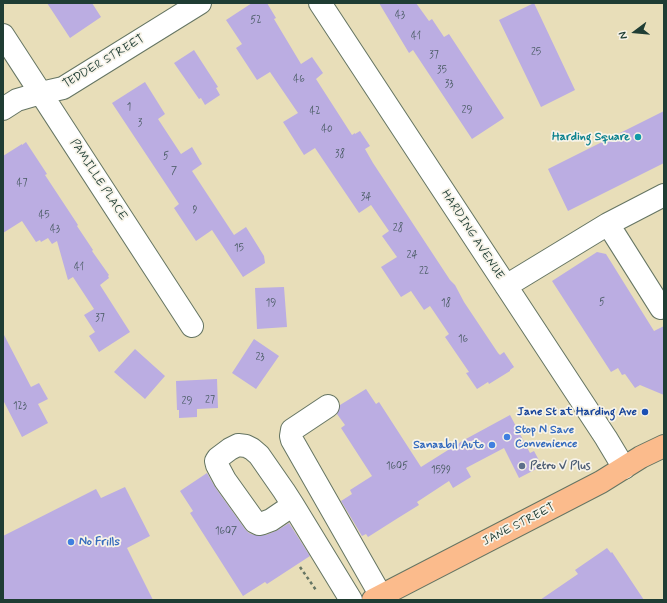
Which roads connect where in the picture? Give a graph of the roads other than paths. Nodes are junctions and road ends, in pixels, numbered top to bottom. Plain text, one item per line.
1 (200, 3) edge
2 (320, 3) edge
3 (3, 35) edge
4 (41, 93) junction
5 (3, 109) edge
6 (664, 195) edge
7 (608, 224) junction
8 (506, 286) junction
9 (664, 306) edge
10 (192, 326) dead end
11 (328, 406) dead end
12 (664, 446) edge
13 (624, 468) junction
14 (293, 505) dead end
15 (377, 598) edge
16 (351, 600) edge

1 - 4 street, TEDDER STREET
2 - 8 street, HARDING AVENUE
3 - 4 street, PAMILLE PLACE
4 - 5 street, TEDDER STREET
4 - 10 street, PAMILLE PLACE
6 - 7 street
7 - 8 street
7 - 9 street
8 - 13 street, HARDING AVENUE
11 - 15 street
12 - 13 main road, JANE STREET
13 - 15 main road, JANE STREET
14 - 16 street

